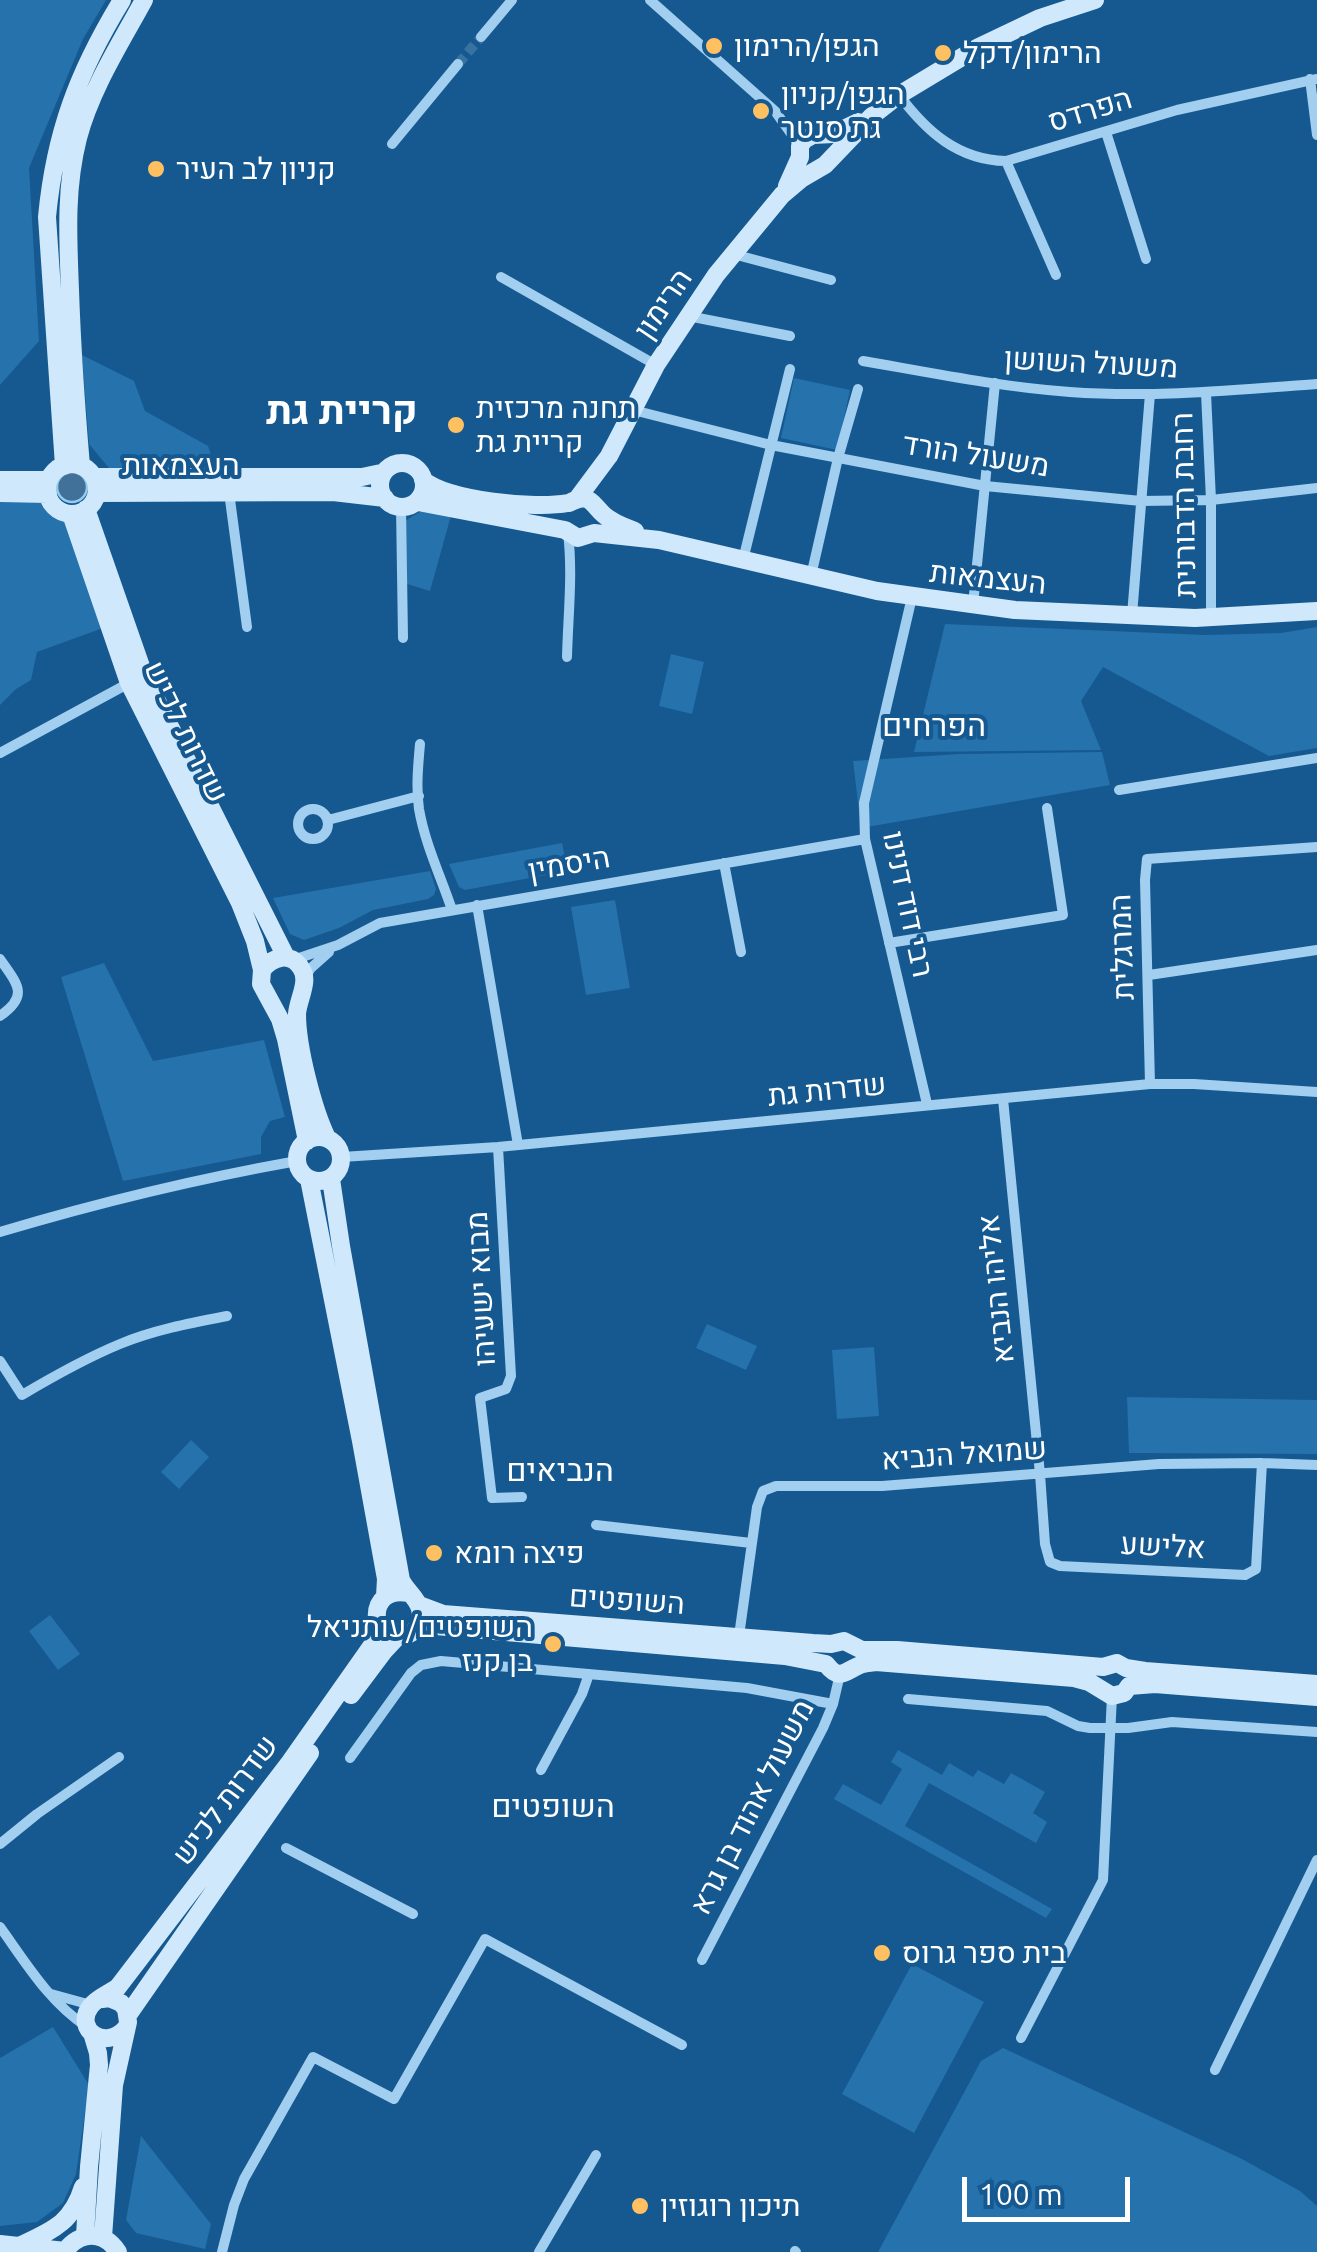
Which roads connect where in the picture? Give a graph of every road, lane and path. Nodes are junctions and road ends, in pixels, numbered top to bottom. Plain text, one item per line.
1 (122, 0) edge
2 (144, 0) edge
3 (512, 0) edge
4 (650, 0) edge
5 (1095, 0) edge
6 (481, 37) tunnel mouth
7 (458, 64) tunnel mouth
8 (1313, 79) edge
9 (899, 95) junction
10 (775, 111) junction
11 (872, 116) junction
12 (1106, 132) junction
13 (1317, 135) edge
14 (392, 144) dead end
15 (809, 144) junction
16 (1006, 161) junction
17 (824, 163) junction
18 (782, 195) junction
19 (732, 254) junction
20 (1146, 260) dead end
21 (1056, 275) dead end
22 (501, 277) dead end
23 (831, 280) dead end
24 (688, 316) junction
25 (790, 336) dead end
26 (864, 361) dead end
27 (656, 365) junction
28 (790, 369) dead end
29 (995, 383) junction
30 (1317, 384) edge
31 (858, 389) dead end
32 (1206, 393) junction
33 (1150, 394) junction
34 (633, 410) junction
35 (771, 445) junction
36 (609, 456) junction
37 (838, 458) junction
38 (382, 473) junction
39 (0, 480) edge
40 (423, 480) junction
41 (985, 486) junction
42 (48, 487) junction
43 (82, 488) junction
44 (1317, 488) edge
45 (229, 492) junction
46 (0, 493) edge
47 (1211, 500) junction
48 (572, 501) junction
49 (1140, 501) junction
50 (402, 502) junction
51 (598, 508) junction
52 (567, 532) junction
53 (592, 535) junction
54 (659, 540) junction
55 (743, 560) junction
56 (571, 570) junction
57 (811, 576) junction
58 (912, 597) junction
59 (972, 605) junction
60 (1317, 611) edge
61 (1132, 616) junction
62 (1212, 617) junction
63 (247, 627) dead end
64 (402, 638) dead end
65 (567, 657) dead end
66 (136, 679) junction
67 (420, 744) dead end
68 (0, 753) edge
69 (1317, 758) edge
70 (1119, 790) dead end
71 (418, 796) junction
72 (1048, 808) dead end
73 (328, 820) dead end
74 (865, 839) junction
75 (1317, 847) edge
76 (724, 862) junction
77 (477, 906) junction
78 (452, 910) junction
79 (889, 943) junction
80 (338, 945) junction
81 (1317, 950) edge
82 (741, 952) dead end
83 (290, 958) junction
84 (0, 960) edge
85 (262, 970) junction
86 (1148, 974) junction
87 (303, 984) junction
88 (269, 996) junction
89 (0, 1016) edge
90 (1150, 1084) junction
91 (1317, 1092) edge
92 (1003, 1099) junction
93 (927, 1104) junction
94 (327, 1138) junction
95 (306, 1141) junction
96 (518, 1145) junction
97 (498, 1147) junction
98 (342, 1157) junction
99 (297, 1161) junction
100 (331, 1179) junction
101 (309, 1180) junction
102 (0, 1232) edge
103 (227, 1316) dead end
104 (0, 1361) edge
105 (1262, 1462) junction
106 (1317, 1465) edge
107 (1040, 1474) junction
108 (522, 1497) dead end
109 (596, 1525) dead end
110 (751, 1543) junction
111 (385, 1596) junction
112 (413, 1599) junction
113 (379, 1626) junction
114 (407, 1632) junction
115 (738, 1636) junction
116 (844, 1663) junction
117 (1102, 1666) junction
118 (589, 1674) junction
119 (1128, 1677) junction
120 (1317, 1684) edge
121 (1105, 1691) junction
122 (1317, 1697) edge
123 (908, 1700) dead end
124 (833, 1704) junction
125 (1111, 1728) junction
126 (1317, 1732) edge
127 (119, 1757) dead end
128 (350, 1758) dead end
129 (541, 1770) dead end
130 (0, 1844) edge
131 (286, 1848) dead end
132 (1317, 1860) edge
133 (412, 1914) dead end
134 (0, 1926) edge
135 (702, 1960) dead end
136 (50, 1994) junction
137 (96, 2002) junction
138 (127, 2022) junction
139 (90, 2031) junction
140 (1021, 2038) dead end
141 (682, 2045) dead end
142 (1215, 2070) dead end
143 (596, 2155) dead end
144 (89, 2167) junction
145 (94, 2236) junction
146 (0, 2244) edge
147 (21, 2244) junction
148 (64, 2251) edge
149 (118, 2252) edge
150 (222, 2252) edge
151 (538, 2252) edge

1 - 43 main road, שדרות לכיש
2 - 43 main road, שדרות לכיש
3 - 6 street
4 - 10 street
5 - 9 main road, הרימון
7 - 14 street
8 - 12 street, הפרדס
8 - 13 street
9 - 11 main road, הרימון
9 - 16 street, הפרדס
10 - 15 street
10 - 15 street
11 - 15 main road, הרימון
11 - 17 main road, הרימון
12 - 16 street, הפרדס
12 - 20 street
15 - 17 main road
15 - 17 main road
15 - 18 main road, הרימון
16 - 21 street
17 - 18 main road, הרימון
18 - 19 main road, הרימון
19 - 23 street
19 - 24 main road, הרימון
22 - 27 street
24 - 25 street
24 - 27 main road, הרימון
26 - 29 street, משעול השושן
27 - 34 main road, הרימון
28 - 35 street
29 - 33 street, משעול השושן
29 - 41 street
30 - 32 street, משעול השושן
31 - 37 street
32 - 33 street, משעול השושן
32 - 47 street, רחבת הדבורנית
33 - 49 street
34 - 35 street, משעול הורד
34 - 36 main road, הרימון
35 - 37 street, משעול הורד
35 - 55 street
36 - 48 main road, הרימון
36 - 51 main road, הרימון
37 - 41 street, משעול הורד
37 - 57 street
38 - 40 main road
38 - 43 main road, העצמאות
38 - 50 main road
39 - 42 main road
40 - 48 main road
40 - 50 main road
41 - 49 street, משעול הורד
41 - 59 street
42 - 43 main road
42 - 43 main road
42 - 46 main road
43 - 45 main road, העצמאות
43 - 66 main road, שדרות לכיש
44 - 47 street, משעול הורד
45 - 50 main road, העצמאות
45 - 63 street
47 - 49 street, משעול הורד
47 - 62 street, רחבת הדבורנית
48 - 51 main road
48 - 52 main road
49 - 61 street
50 - 52 main road, העצמאות
50 - 64 street
51 - 53 main road
51 - 54 main road, העצמאות
52 - 53 main road
52 - 56 street
53 - 54 main road, העצמאות
53 - 56 street
54 - 55 main road, העצמאות
55 - 57 main road, העצמאות
56 - 65 street
57 - 58 main road, העצמאות
58 - 59 main road, העצמאות
58 - 74 street, רבי דוד דנינו
59 - 61 main road, העצמאות
60 - 62 main road, העצמאות
61 - 62 main road, העצמאות
66 - 68 street
66 - 83 main road, שדרות לכיש
66 - 85 main road, שדרות לכיש
67 - 71 street
69 - 70 street
71 - 73 street
71 - 78 street
72 - 79 street
74 - 76 street, היסמין
74 - 79 street, רבי דוד דנינו
75 - 86 street, המרגלית
76 - 77 street, היסמין
76 - 82 street
77 - 78 street, היסמין
77 - 96 street
78 - 80 street, היסמין
79 - 93 street, רבי דוד דנינו
80 - 83 street, היסמין
80 - 87 street, היסמין
81 - 86 street
83 - 85 main road
83 - 87 main road
84 - 89 street
85 - 88 main road
86 - 90 street, המרגלית
87 - 88 main road
87 - 94 main road
88 - 95 main road
90 - 91 street, שדרות גת
90 - 92 street, שדרות גת
92 - 93 street, שדרות גת
92 - 107 street, אליהו הנביא
93 - 96 street, שדרות גת
94 - 95 main road
94 - 98 main road
95 - 99 main road
96 - 97 street, שדרות גת
97 - 98 street, שדרות גת
97 - 108 street, מבוא ישעיהו
98 - 100 main road
99 - 101 main road
99 - 102 street
100 - 101 main road
100 - 112 main road
101 - 111 main road
103 - 104 street
105 - 106 street, שמואל הנביא
105 - 107 street, שמואל הנביא
105 - 107 street, אלישע
107 - 110 street, שמואל הנביא
109 - 110 street
110 - 115 street, שמואל הנביא
111 - 112 main road
111 - 113 main road
112 - 114 main road
112 - 115 main road, השופטים
113 - 114 main road
113 - 137 main road, שדרות לכיש
114 - 116 main road, השופטים
114 - 138 main road, שדרות לכיש
115 - 116 main road, השופטים
116 - 117 main road, השופטים
116 - 121 main road, השופטים
116 - 124 street, משעול אהוד בן גרא
117 - 119 main road
117 - 121 main road
118 - 124 street
118 - 128 street
118 - 129 street
119 - 120 main road
119 - 121 main road
119 - 122 main road
121 - 125 street
123 - 125 street
124 - 135 street, משעול אהוד בן גרא
125 - 126 street
125 - 140 street
127 - 130 street
131 - 133 street
132 - 142 street
134 - 136 street
136 - 137 street
136 - 139 street
137 - 138 main road
137 - 139 main road
138 - 139 main road
138 - 145 main road, שדרות לכיש
139 - 144 main road
141 - 150 street
143 - 151 street
144 - 145 main road
144 - 147 main road
145 - 148 main road
145 - 149 main road
146 - 147 main road
147 - 148 main road

